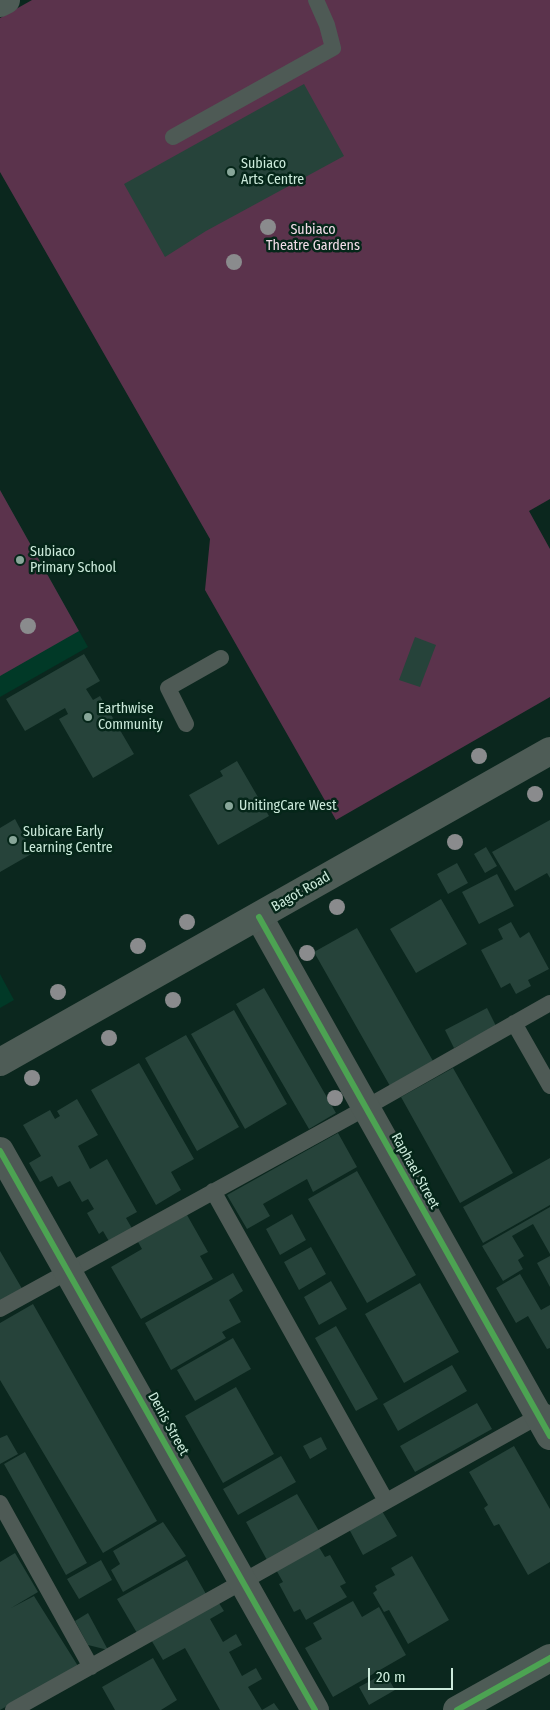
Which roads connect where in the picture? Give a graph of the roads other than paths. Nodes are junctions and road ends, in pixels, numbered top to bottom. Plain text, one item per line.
1 (6, 0) edge
2 (316, 0) edge
3 (0, 3) edge
4 (173, 138) dead end
5 (221, 658) dead end
6 (186, 724) dead end
7 (550, 751) edge
8 (259, 917) junction
9 (550, 1003) edge
10 (514, 1023) junction
11 (0, 1062) edge
12 (550, 1086) edge
13 (366, 1107) junction
14 (0, 1151) edge
15 (213, 1191) junction
16 (68, 1271) junction
17 (0, 1309) edge
18 (546, 1421) edge
19 (386, 1501) junction
20 (0, 1503) edge
21 (243, 1582) junction
22 (550, 1658) edge
23 (91, 1667) junction
24 (13, 1710) edge
25 (315, 1710) edge
26 (457, 1710) edge

1 - 3 main road
2 - 4 lane
5 - 6 lane
7 - 8 main road, Bagot Road
8 - 11 main road, Bagot Road
8 - 13 street, Raphael Street
9 - 10 lane
10 - 12 lane
10 - 13 lane
13 - 15 lane
13 - 18 street, Raphael Street
14 - 16 street, Denis Street
15 - 16 lane
15 - 19 lane
16 - 17 lane
16 - 21 street, Denis Street
18 - 19 lane
19 - 21 lane
20 - 23 lane
21 - 23 lane
21 - 25 street, Denis Street
22 - 26 main road
23 - 24 lane

